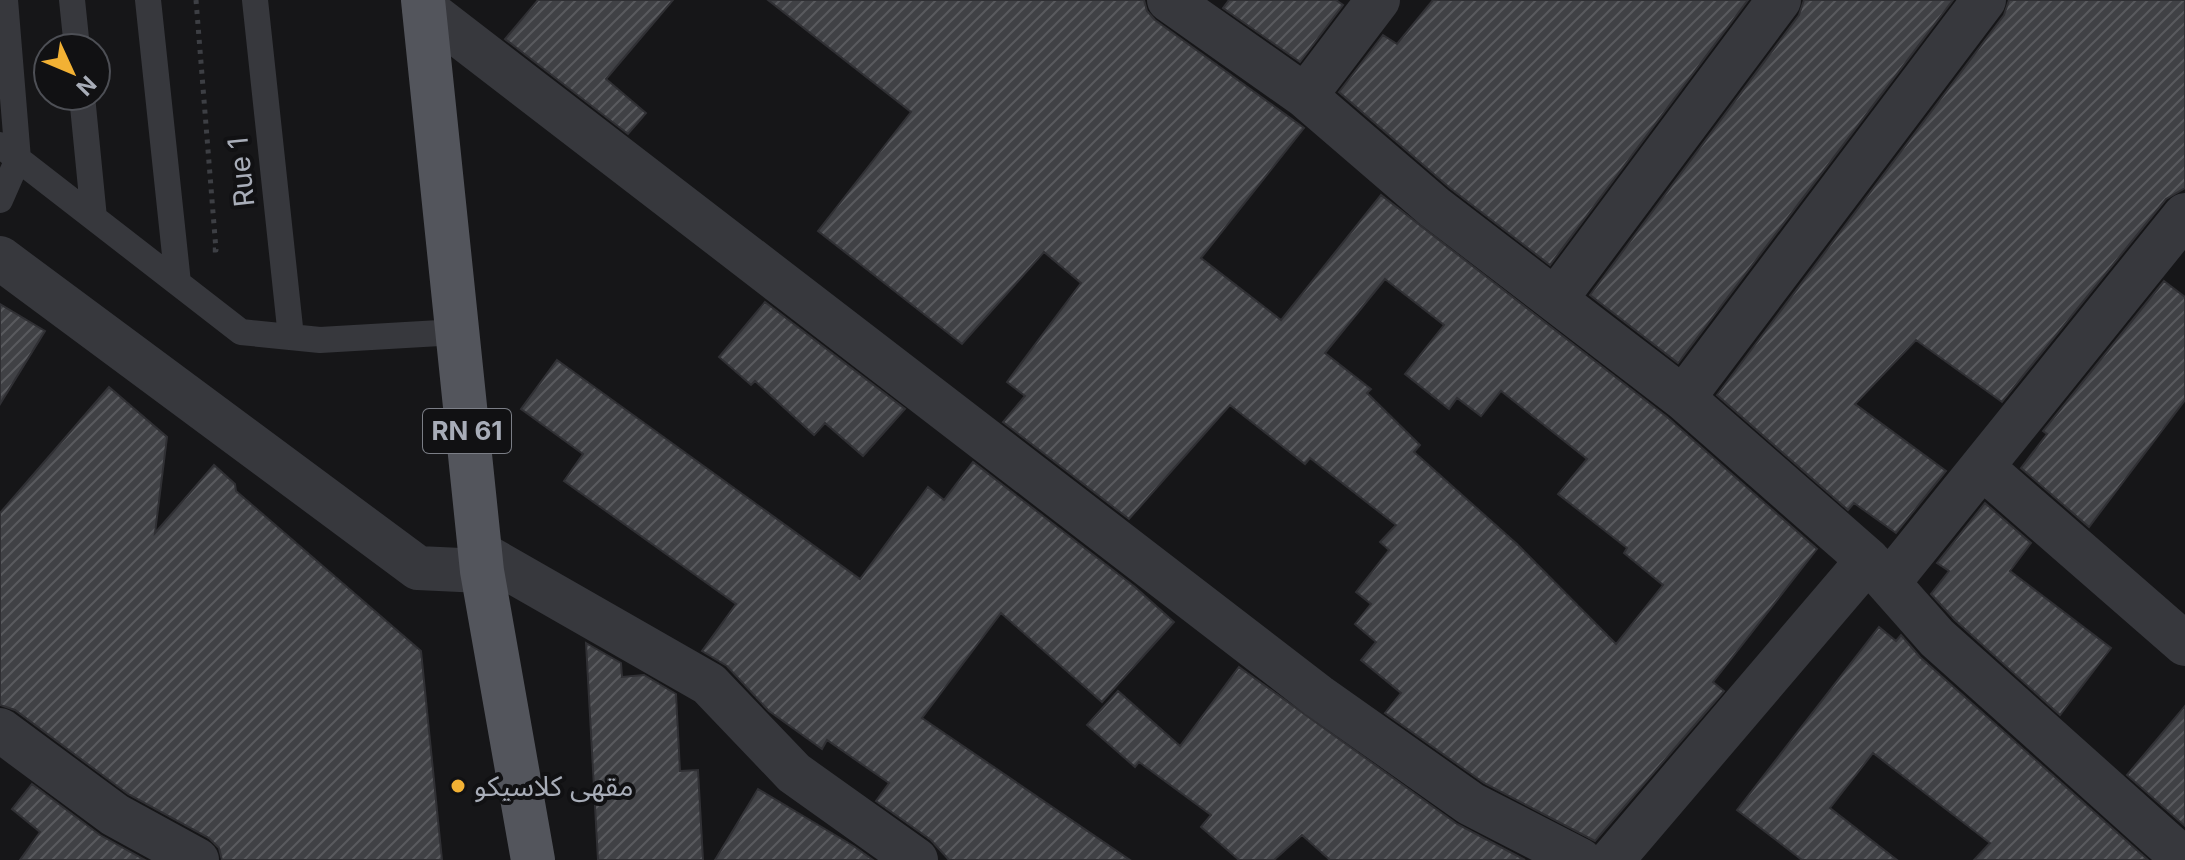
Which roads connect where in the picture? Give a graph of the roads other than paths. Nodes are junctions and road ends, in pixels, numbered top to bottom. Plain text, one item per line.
1 (5, 0) edge
2 (72, 0) edge
3 (148, 0) edge
4 (255, 0) edge
5 (1378, 0) edge
6 (1779, 0) edge
7 (1984, 0) edge
8 (1176, 2) edge
9 (424, 4) edge
10 (75, 32) edge
11 (1305, 96) junction
12 (84, 112) edge
13 (9, 152) edge
14 (0, 200) edge
15 (94, 218) junction
16 (2178, 241) edge
17 (0, 258) edge
18 (178, 283) junction
19 (1557, 297) junction
20 (457, 332) junction
21 (291, 337) junction
22 (1683, 398) junction
23 (1982, 467) junction
24 (481, 562) junction
25 (1878, 571) junction
26 (2185, 644) edge
27 (0, 730) edge
28 (197, 860) edge
29 (533, 860) edge
30 (916, 860) edge
31 (1580, 860) edge
32 (1612, 860) edge
33 (2185, 860) edge

1 - 13 lane
2 - 10 lane
3 - 18 lane
4 - 21 lane, Rue 1
5 - 11 street
6 - 19 street
7 - 22 street
8 - 11 street
9 - 20 main road, RN 61
9 - 31 street
11 - 19 street
12 - 15 lane
13 - 14 lane
13 - 15 lane
15 - 18 lane
16 - 23 street
17 - 24 street
18 - 21 lane
19 - 22 street
20 - 21 lane
20 - 24 main road, RN 61
22 - 25 street
23 - 25 street
23 - 26 street
24 - 29 main road, RN 61
24 - 30 street
25 - 32 street
25 - 33 street
27 - 28 street

